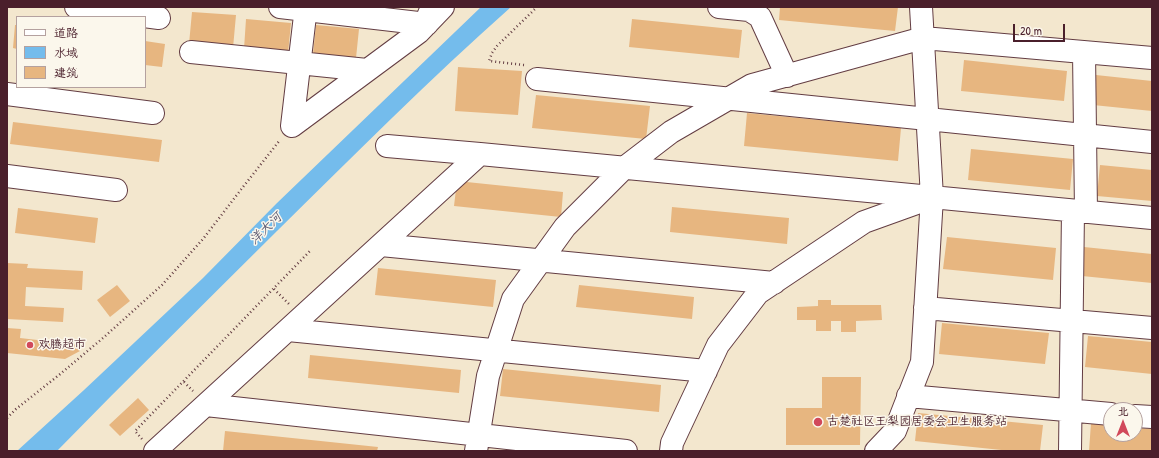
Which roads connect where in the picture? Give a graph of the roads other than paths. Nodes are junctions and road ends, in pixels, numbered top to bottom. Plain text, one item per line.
1 (76, 7) edge
2 (280, 7) edge
3 (443, 7) edge
4 (719, 7) edge
5 (921, 7) edge
6 (306, 8) edge
7 (762, 12) edge
8 (428, 15) edge
9 (144, 16) edge
10 (146, 16) edge
11 (159, 18) dead end
12 (923, 38) junction
13 (191, 52) dead end
14 (1084, 52) junction
15 (1152, 58) edge
16 (300, 63) junction
17 (367, 70) junction
18 (787, 76) junction
19 (537, 79) road end
20 (7, 94) edge
21 (728, 99) junction
22 (153, 113) dead end
23 (928, 119) junction
24 (1085, 135) junction
25 (1152, 142) edge
26 (387, 146) dead end
27 (480, 154) junction
28 (624, 168) junction
29 (7, 176) edge
30 (116, 190) dead end
31 (932, 197) junction
32 (1080, 211) junction
33 (1152, 218) edge
34 (381, 245) junction
35 (541, 260) junction
36 (774, 283) junction
37 (925, 308) junction
38 (1071, 321) junction
39 (1152, 328) edge
40 (288, 330) junction
41 (496, 350) junction
42 (706, 371) junction
43 (908, 396) junction
44 (206, 405) junction
45 (1070, 410) junction
46 (1103, 413) edge
47 (477, 443) edge
48 (150, 446) edge
49 (626, 451) edge
50 (671, 451) edge
51 (876, 451) edge
52 (1070, 451) edge

1 - 9 lane
2 - 6 lane
3 - 8 lane
4 - 7 lane
5 - 12 lane
6 - 8 lane
6 - 16 lane
7 - 18 lane
8 - 17 lane
10 - 11 lane
12 - 14 lane
12 - 18 lane
12 - 23 lane
13 - 16 lane
14 - 15 lane
14 - 24 lane
16 - 17 lane
16 - 17 lane
18 - 21 lane
19 - 21 lane
20 - 22 lane
21 - 23 lane
21 - 28 lane
23 - 24 lane
23 - 31 lane
24 - 25 lane
24 - 32 lane
26 - 27 lane
27 - 28 lane
27 - 34 lane
28 - 31 lane
28 - 35 lane
29 - 30 lane
31 - 32 lane
31 - 36 lane
31 - 37 lane
32 - 33 lane
32 - 38 lane
34 - 35 lane
34 - 40 lane
35 - 36 lane
35 - 41 lane
36 - 42 lane
37 - 38 lane
37 - 43 lane
38 - 39 lane
38 - 45 lane
40 - 41 lane
40 - 44 lane
41 - 42 lane
41 - 47 lane
42 - 50 lane
43 - 45 lane
43 - 51 lane
44 - 47 lane
44 - 48 lane
45 - 46 lane
45 - 52 lane
47 - 49 lane

